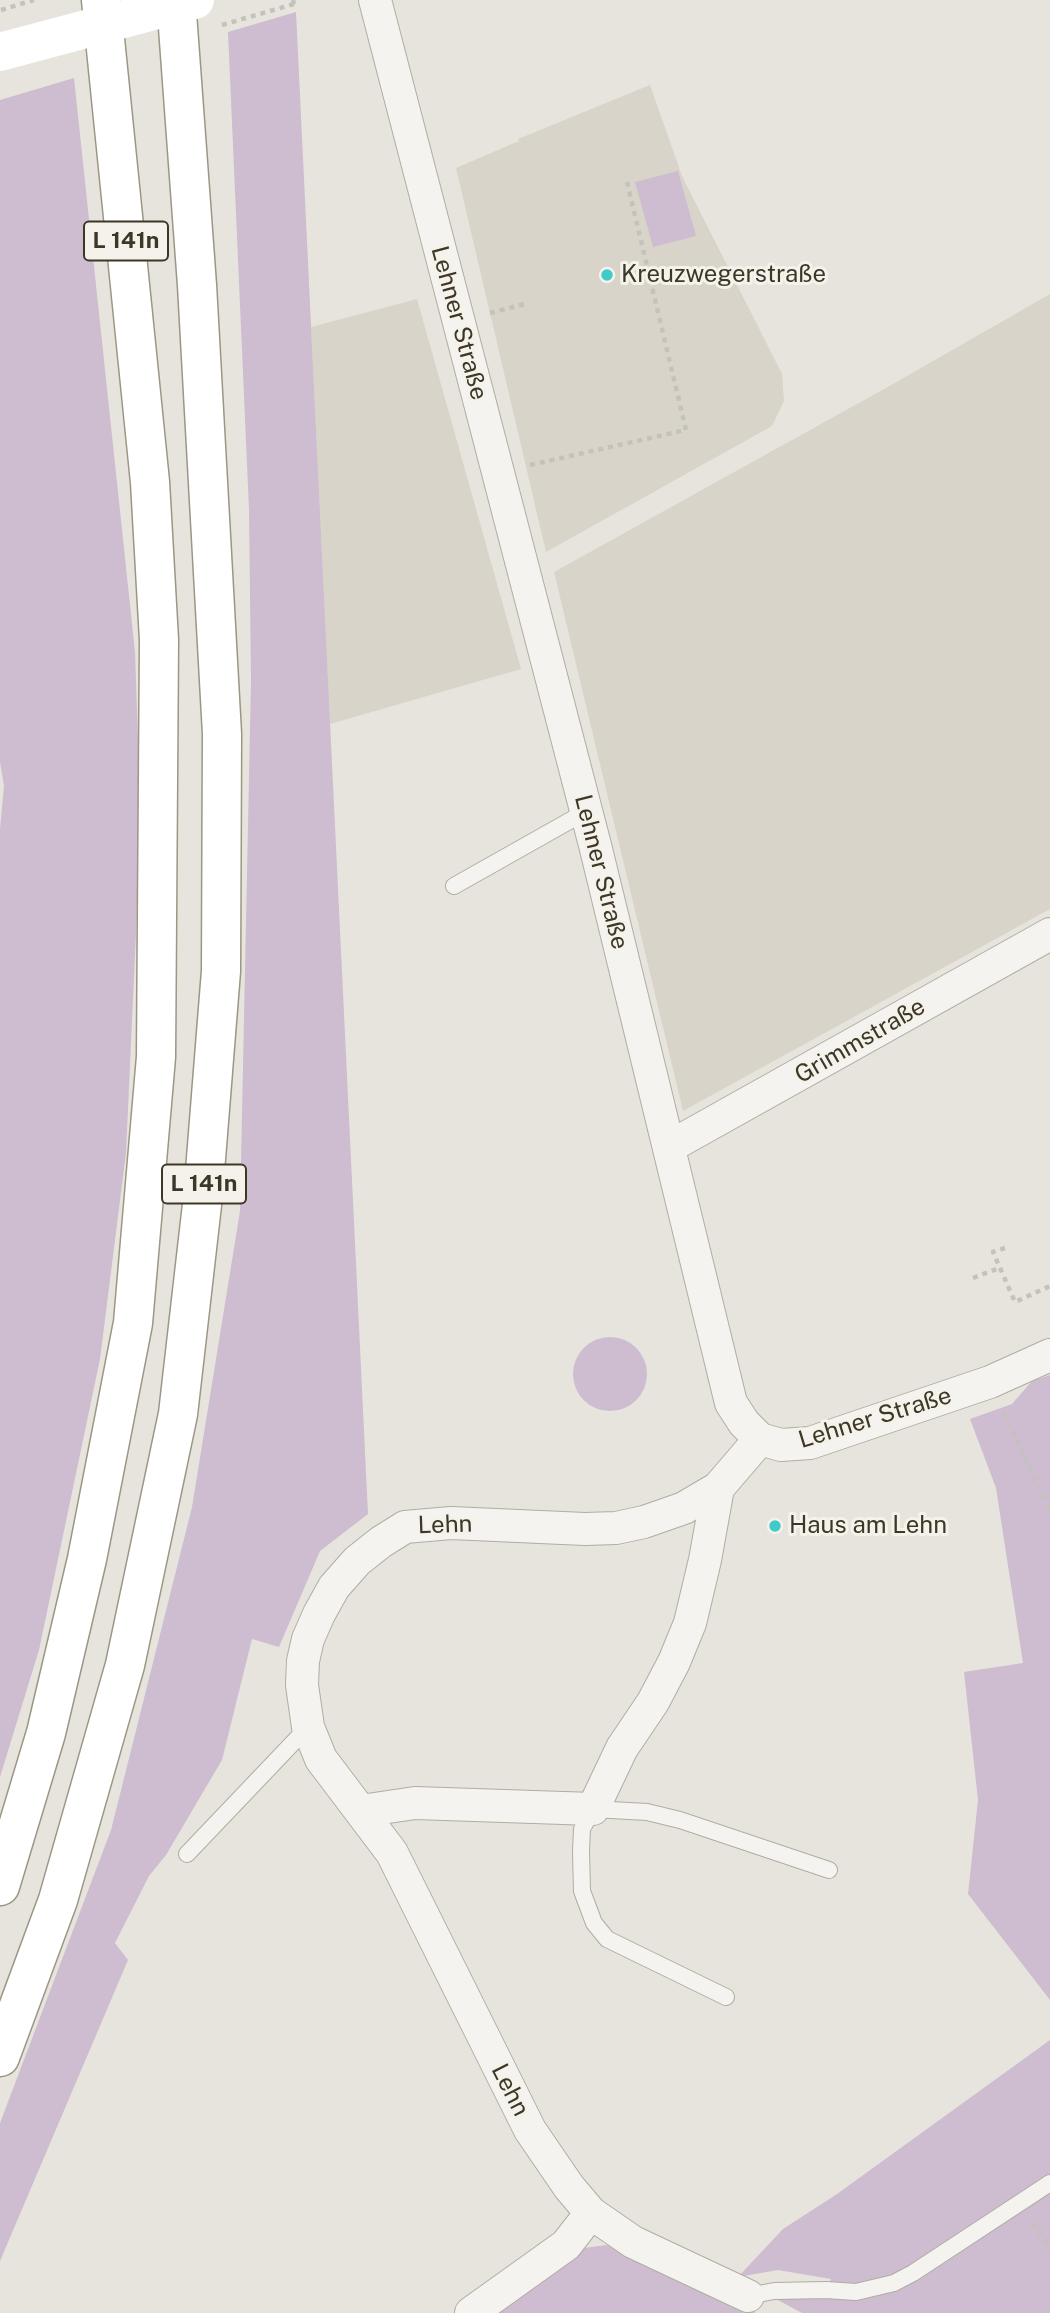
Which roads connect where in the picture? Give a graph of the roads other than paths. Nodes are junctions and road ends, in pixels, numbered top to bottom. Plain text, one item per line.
1 (101, 0) edge
2 (176, 0) edge
3 (195, 0) edge
4 (375, 0) edge
5 (0, 52) edge
6 (587, 811) junction
7 (454, 886) dead end
8 (1050, 934) edge
9 (669, 1147) junction
10 (1050, 1355) edge
11 (760, 1439) junction
12 (718, 1488) junction
13 (308, 1727) junction
14 (593, 1809) junction
15 (361, 1811) junction
16 (187, 1854) dead end
17 (829, 1870) dead end
18 (0, 1886) edge
19 (726, 1997) dead end
20 (0, 2057) edge
21 (1050, 2183) edge
22 (591, 2213) junction
23 (748, 2296) joint
24 (471, 2313) edge

1 - 18 main road, L 141n
2 - 20 main road, L 141n
3 - 5 main road, bridge
4 - 6 street, Lehner Straße
6 - 7 lane
6 - 9 street, Lehner Straße
8 - 9 street, Grimmstraße
9 - 11 street, Lehner Straße
10 - 11 street, Lehner Straße
11 - 12 street, Lehn
12 - 13 street, Lehn
12 - 14 street
13 - 15 street, Lehn
13 - 16 lane
14 - 15 street
14 - 17 lane
14 - 19 lane
15 - 22 street, Lehn
21 - 23 lane
22 - 23 street, Lehn
22 - 24 street

